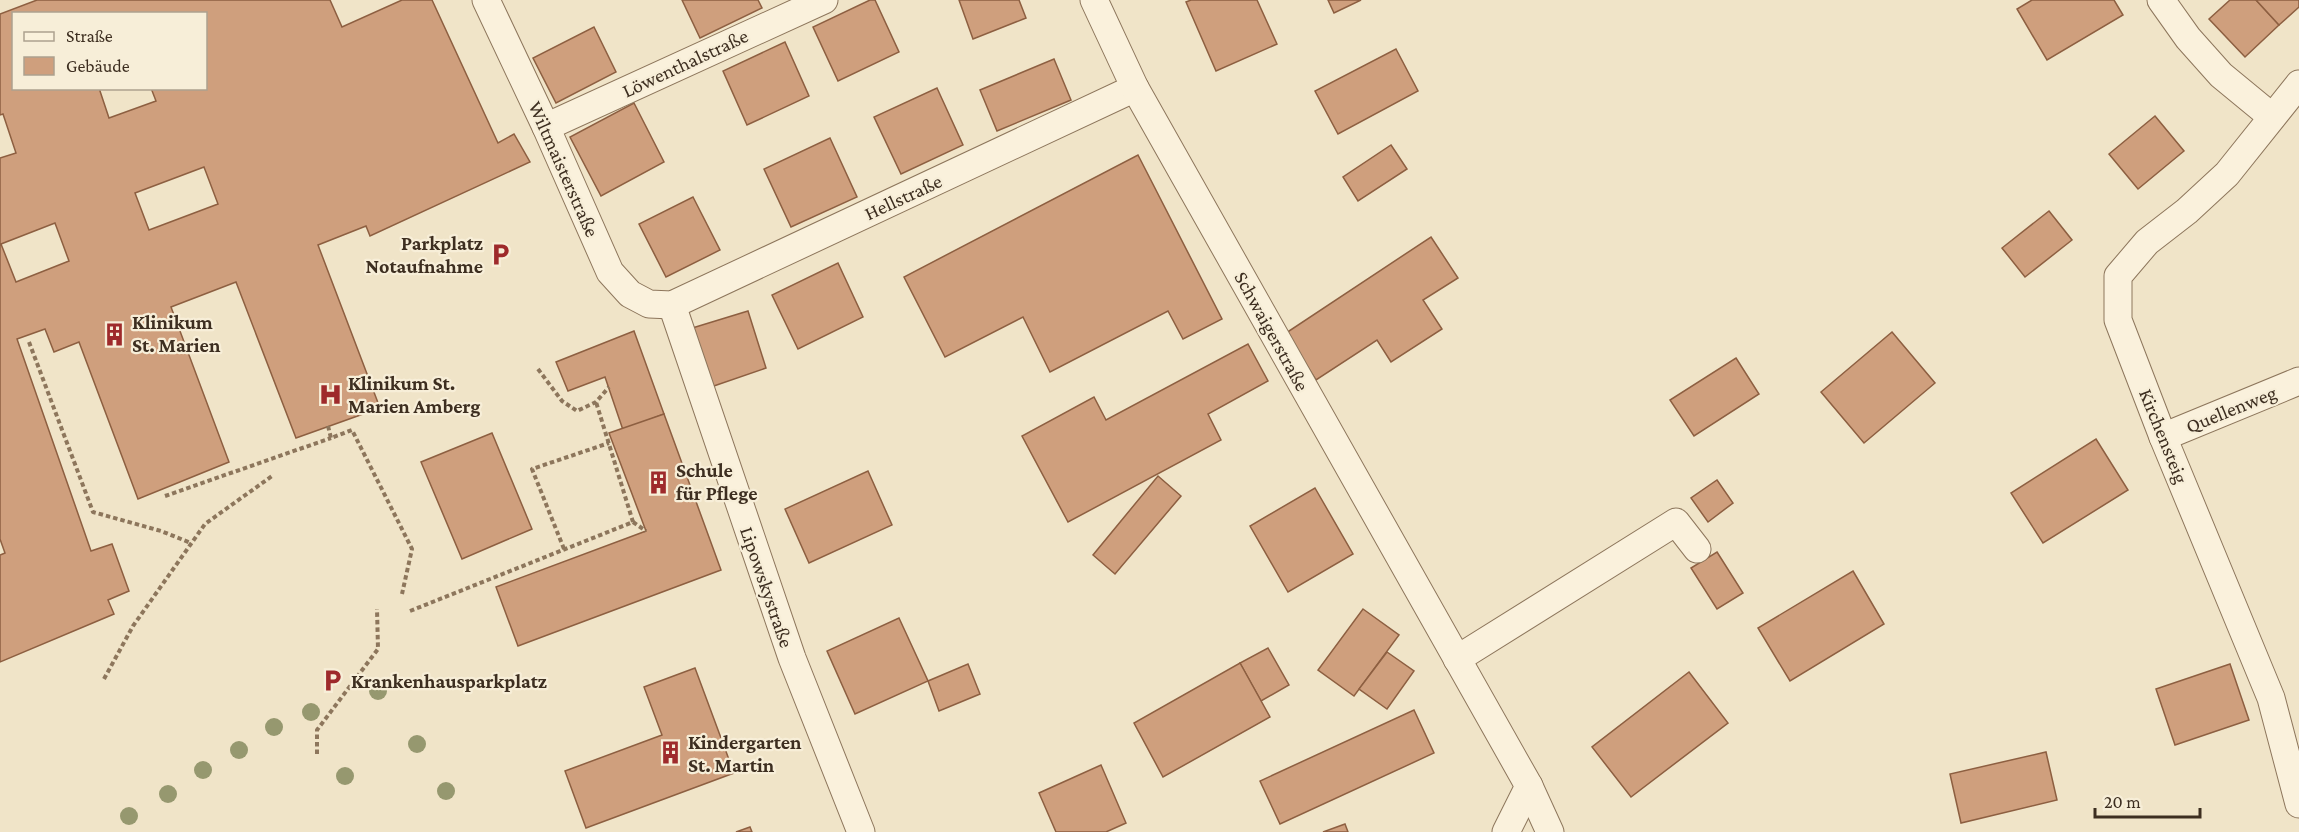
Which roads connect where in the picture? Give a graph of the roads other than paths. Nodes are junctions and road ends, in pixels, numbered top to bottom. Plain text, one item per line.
1 (486, 0) edge
2 (824, 0) edge
3 (1094, 0) edge
4 (2161, 0) edge
5 (2299, 84) edge
6 (1135, 88) junction
7 (2272, 117) junction
8 (546, 127) junction
9 (672, 305) junction
10 (2299, 381) edge
11 (2163, 437) junction
12 (1697, 549) dead end
13 (1457, 659) junction
14 (1529, 786) junction
15 (2299, 804) edge
16 (861, 832) edge
17 (1506, 832) edge
18 (1550, 832) edge

1 - 8 street, Wiltmaisterstraße
2 - 8 street, Löwenthalstraße
3 - 6 street, Schwaigerstraße
4 - 7 street
5 - 7 street, Kirchensteig
6 - 9 street, Hellstraße
6 - 13 street, Schwaigerstraße
7 - 11 street, Kirchensteig
8 - 9 street, Wiltmaisterstraße
9 - 16 street, Lipowskystraße
10 - 11 street, Quellenweg
11 - 15 street, Kirchensteig
12 - 13 street
13 - 14 street, Schwaigerstraße
14 - 17 street
14 - 18 street, Schwaigerstraße

